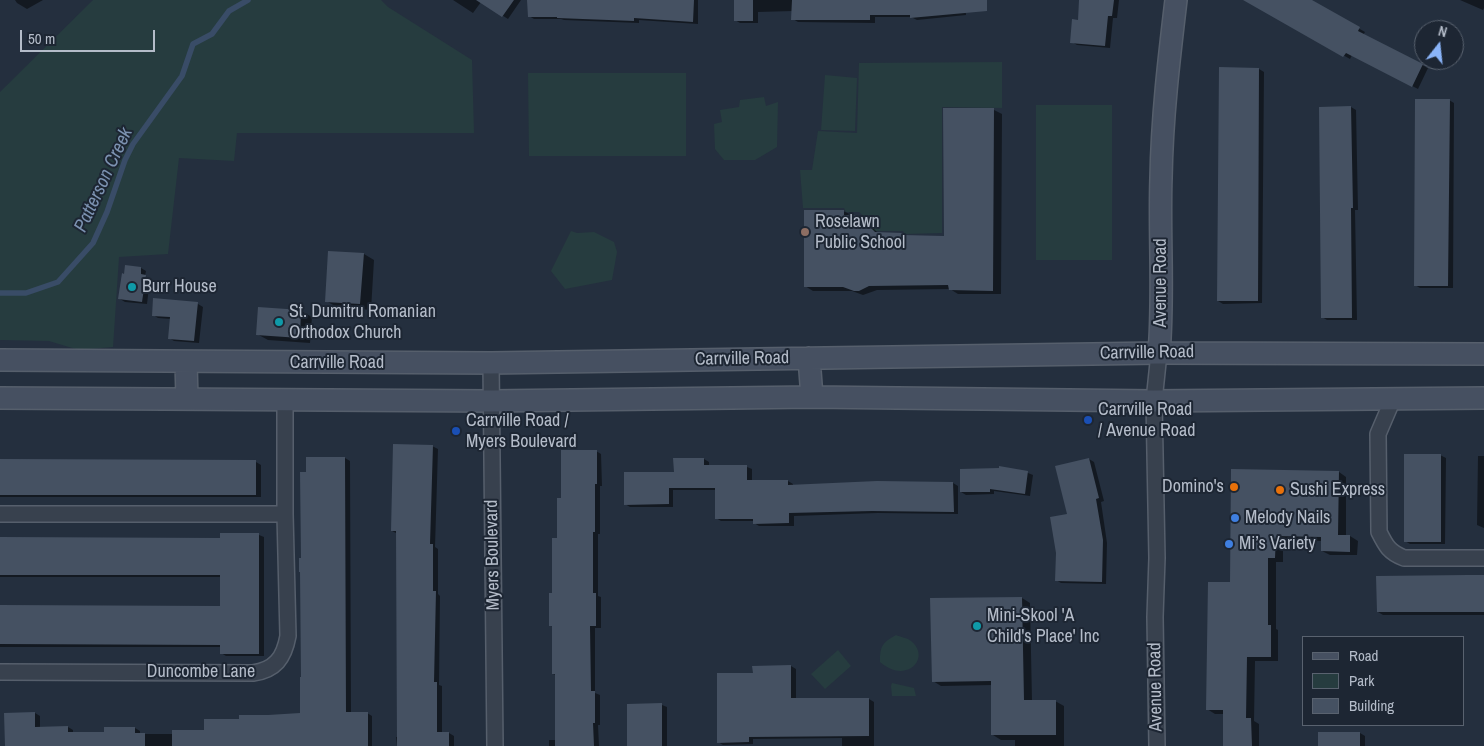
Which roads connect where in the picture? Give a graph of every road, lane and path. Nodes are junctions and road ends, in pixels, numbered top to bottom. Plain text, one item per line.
1 (1176, 0) edge
2 (1159, 352) junction
3 (1484, 354) edge
4 (809, 358) junction
5 (0, 360) edge
6 (186, 362) junction
7 (491, 363) junction
8 (812, 397) junction
9 (0, 398) edge
10 (187, 398) junction
11 (1484, 398) edge
12 (285, 399) junction
13 (1393, 399) junction
14 (492, 400) junction
15 (1154, 401) junction
16 (0, 514) edge
17 (285, 514) junction
18 (1484, 558) edge
19 (0, 672) edge
20 (495, 746) edge
21 (1157, 746) edge

1 - 2 main road, Avenue Road
2 - 3 main road, Carrville Road
2 - 4 main road, Carrville Road
2 - 15 street, Avenue Road
4 - 7 main road, Carrville Road
4 - 8 main road
5 - 6 main road, Carrville Road
6 - 7 main road, Carrville Road
6 - 10 main road
7 - 14 street, Myers Boulevard
8 - 14 main road, Carrville Road
8 - 15 main road, Carrville Road
9 - 10 main road, Carrville Road
10 - 12 main road, Carrville Road
11 - 13 main road, Carrville Road
12 - 14 main road, Carrville Road
12 - 17 street, Duncombe Lane
13 - 15 main road, Carrville Road
13 - 18 street
14 - 20 street, Myers Boulevard
15 - 21 street, Avenue Road
16 - 17 street
17 - 19 street, Duncombe Lane

